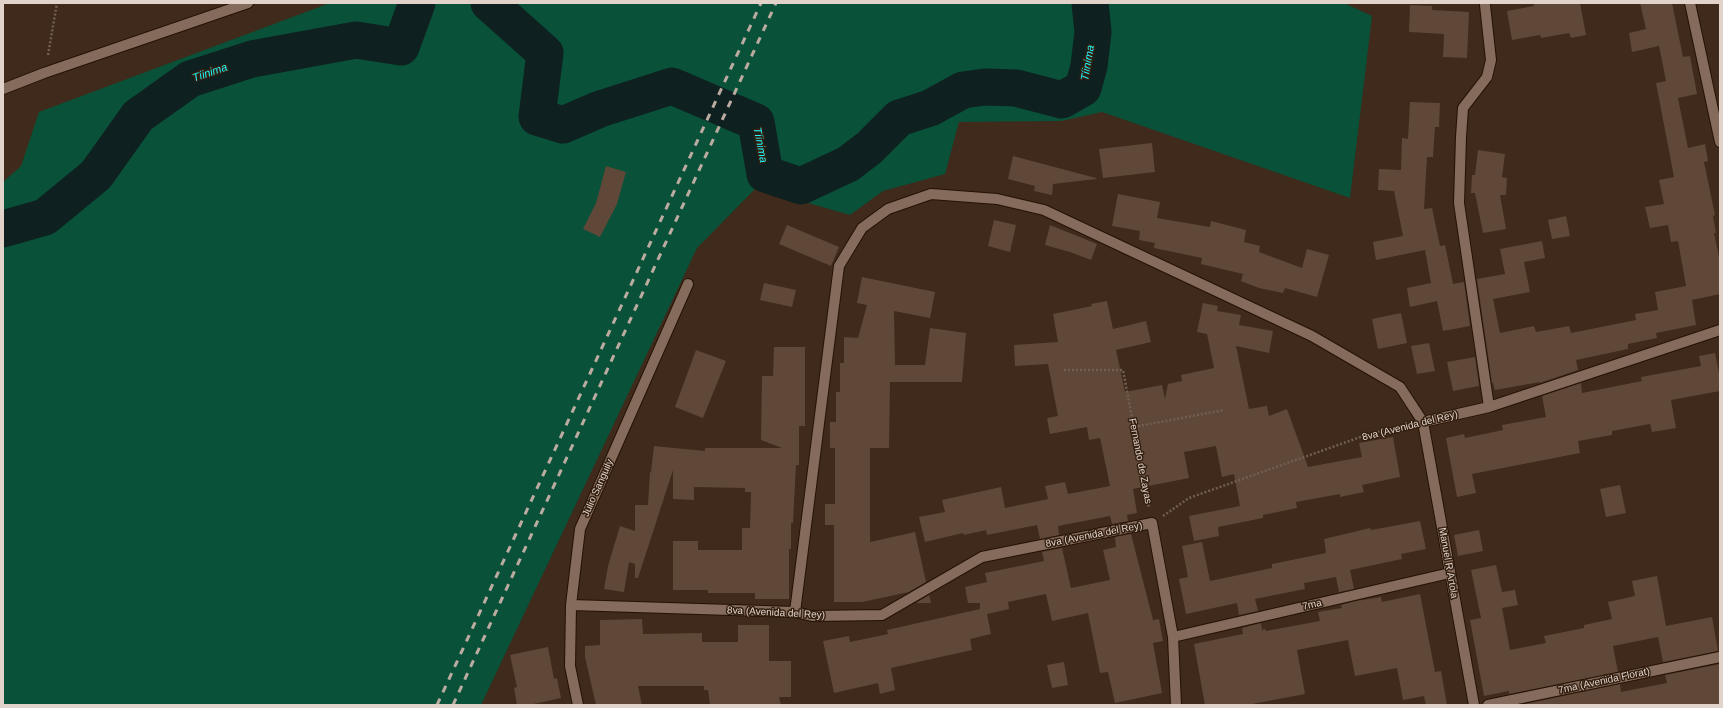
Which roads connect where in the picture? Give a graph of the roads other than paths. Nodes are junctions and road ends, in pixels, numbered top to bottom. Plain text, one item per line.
1 (248, 3) edge
2 (1690, 3) edge
3 (1485, 5) dead end
4 (3, 89) edge
5 (1720, 142) edge
6 (688, 284) dead end
7 (1720, 330) edge
8 (1489, 407) junction
9 (1423, 422) junction
10 (1450, 573) junction
11 (571, 605) junction
12 (795, 612) junction
13 (1173, 637) junction
14 (1720, 657) edge
15 (578, 705) edge
16 (1176, 705) edge
17 (1474, 705) edge
18 (1488, 705) edge

1 - 4 street
2 - 5 street
3 - 8 street
6 - 11 street, Julio Sanguily
7 - 8 street, 8va (Avenida del Rey)
8 - 9 street, 8va (Avenida del Rey)
9 - 10 street, Manuel R Artola
9 - 12 street
10 - 13 street, 7ma
10 - 17 street, Manuel R Artola
11 - 12 street, 8va (Avenida del Rey)
11 - 15 street, Julio Sanguily
12 - 13 street, 8va (Avenida del Rey)
13 - 16 street
14 - 18 street, 7ma (Avenida Florat)

